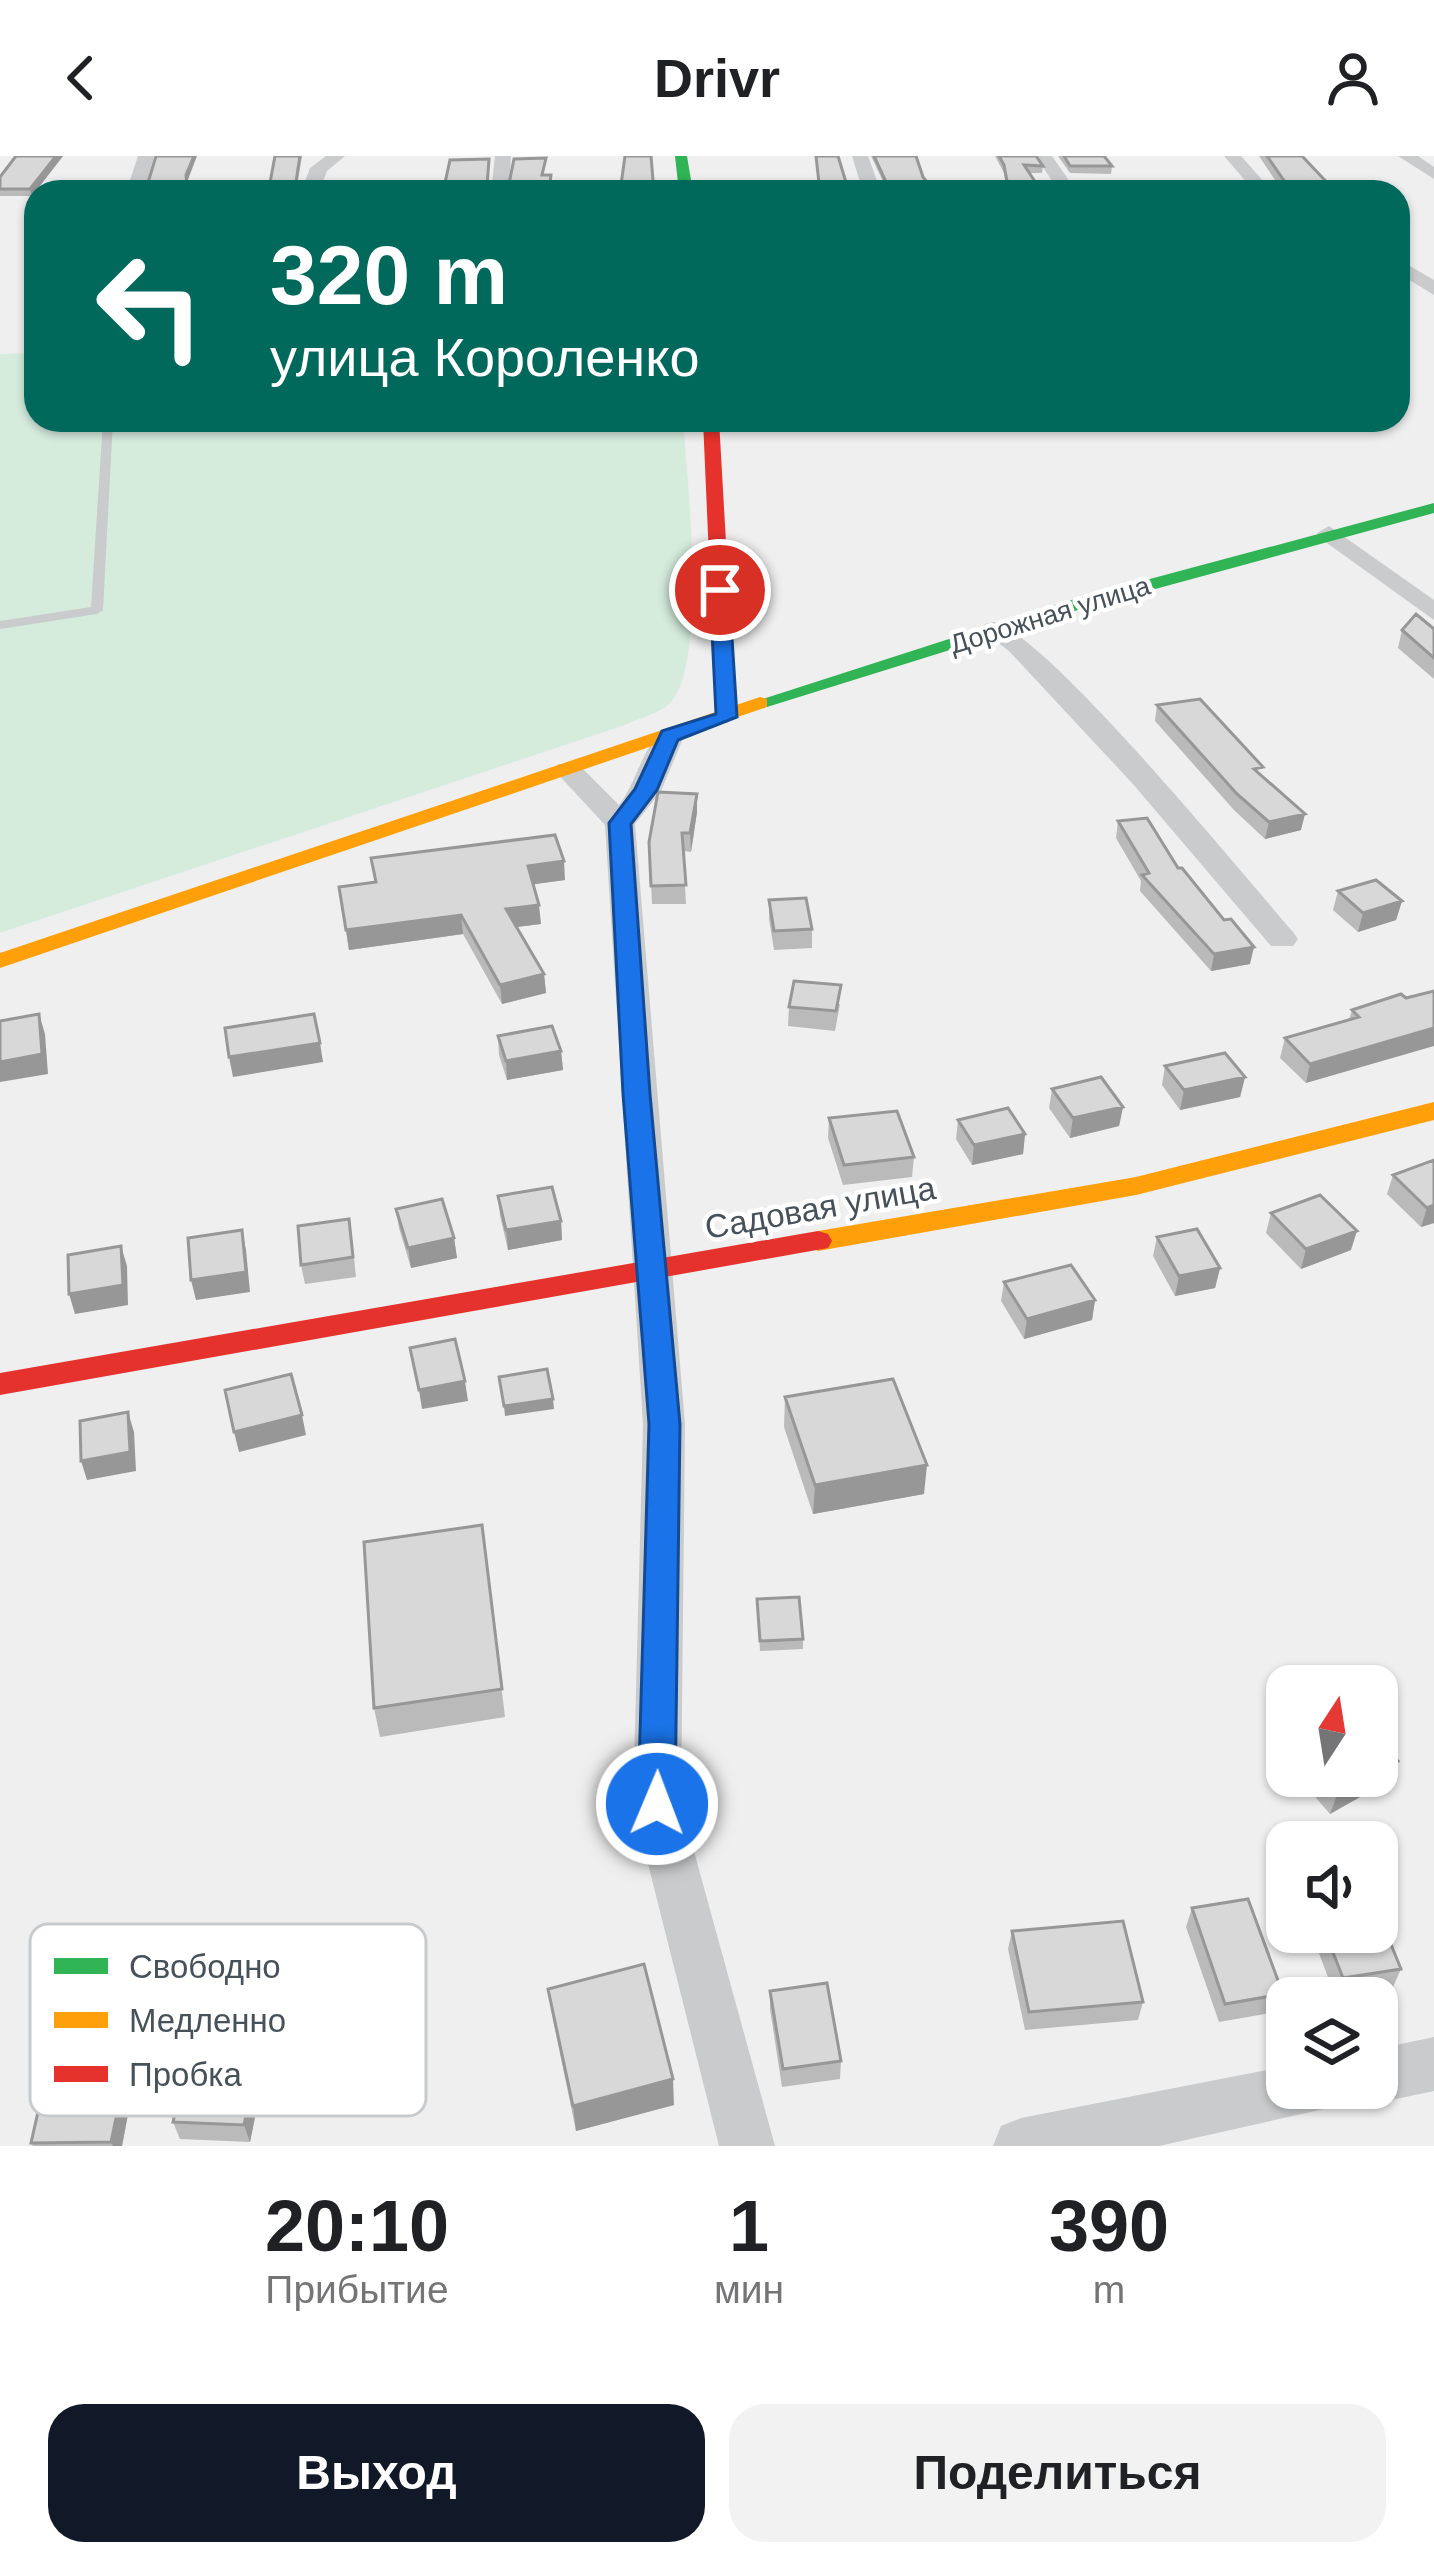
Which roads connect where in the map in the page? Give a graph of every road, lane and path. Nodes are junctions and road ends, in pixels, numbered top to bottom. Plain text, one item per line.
1 (338, 156) edge
2 (1232, 156) edge
3 (1406, 156) edge
4 (1434, 174) edge
5 (314, 180) edge
6 (1253, 180) edge
7 (107, 432) edge
8 (712, 432) edge
9 (1434, 508) edge
10 (1329, 533) junction
11 (1434, 612) edge
12 (0, 625) edge
13 (1006, 637) junction
14 (727, 717) junction
15 (670, 736) junction
16 (568, 770) junction
17 (620, 823) junction
18 (1282, 939) dead end
19 (0, 961) edge
20 (1434, 1111) edge
21 (650, 1274) junction
22 (0, 1384) edge
23 (1434, 2064) edge
24 (1398, 2071) edge
25 (1266, 2098) edge
26 (747, 2146) edge
27 (1021, 2146) edge

1 - 5 street
2 - 6 street
3 - 4 street
7 - 12 lane
8 - 14 street
9 - 10 street, Дорожная улица
10 - 11 street
10 - 13 street, Дорожная улица
13 - 14 street, Дорожная улица
13 - 18 street
14 - 15 street, Дорожная улица
15 - 16 street, Дорожная улица
15 - 17 street
16 - 17 street
16 - 19 street, Дорожная улица
17 - 21 street
20 - 21 street, Садовая улица
21 - 22 street, Садовая улица
21 - 26 street
23 - 24 street
25 - 27 street

